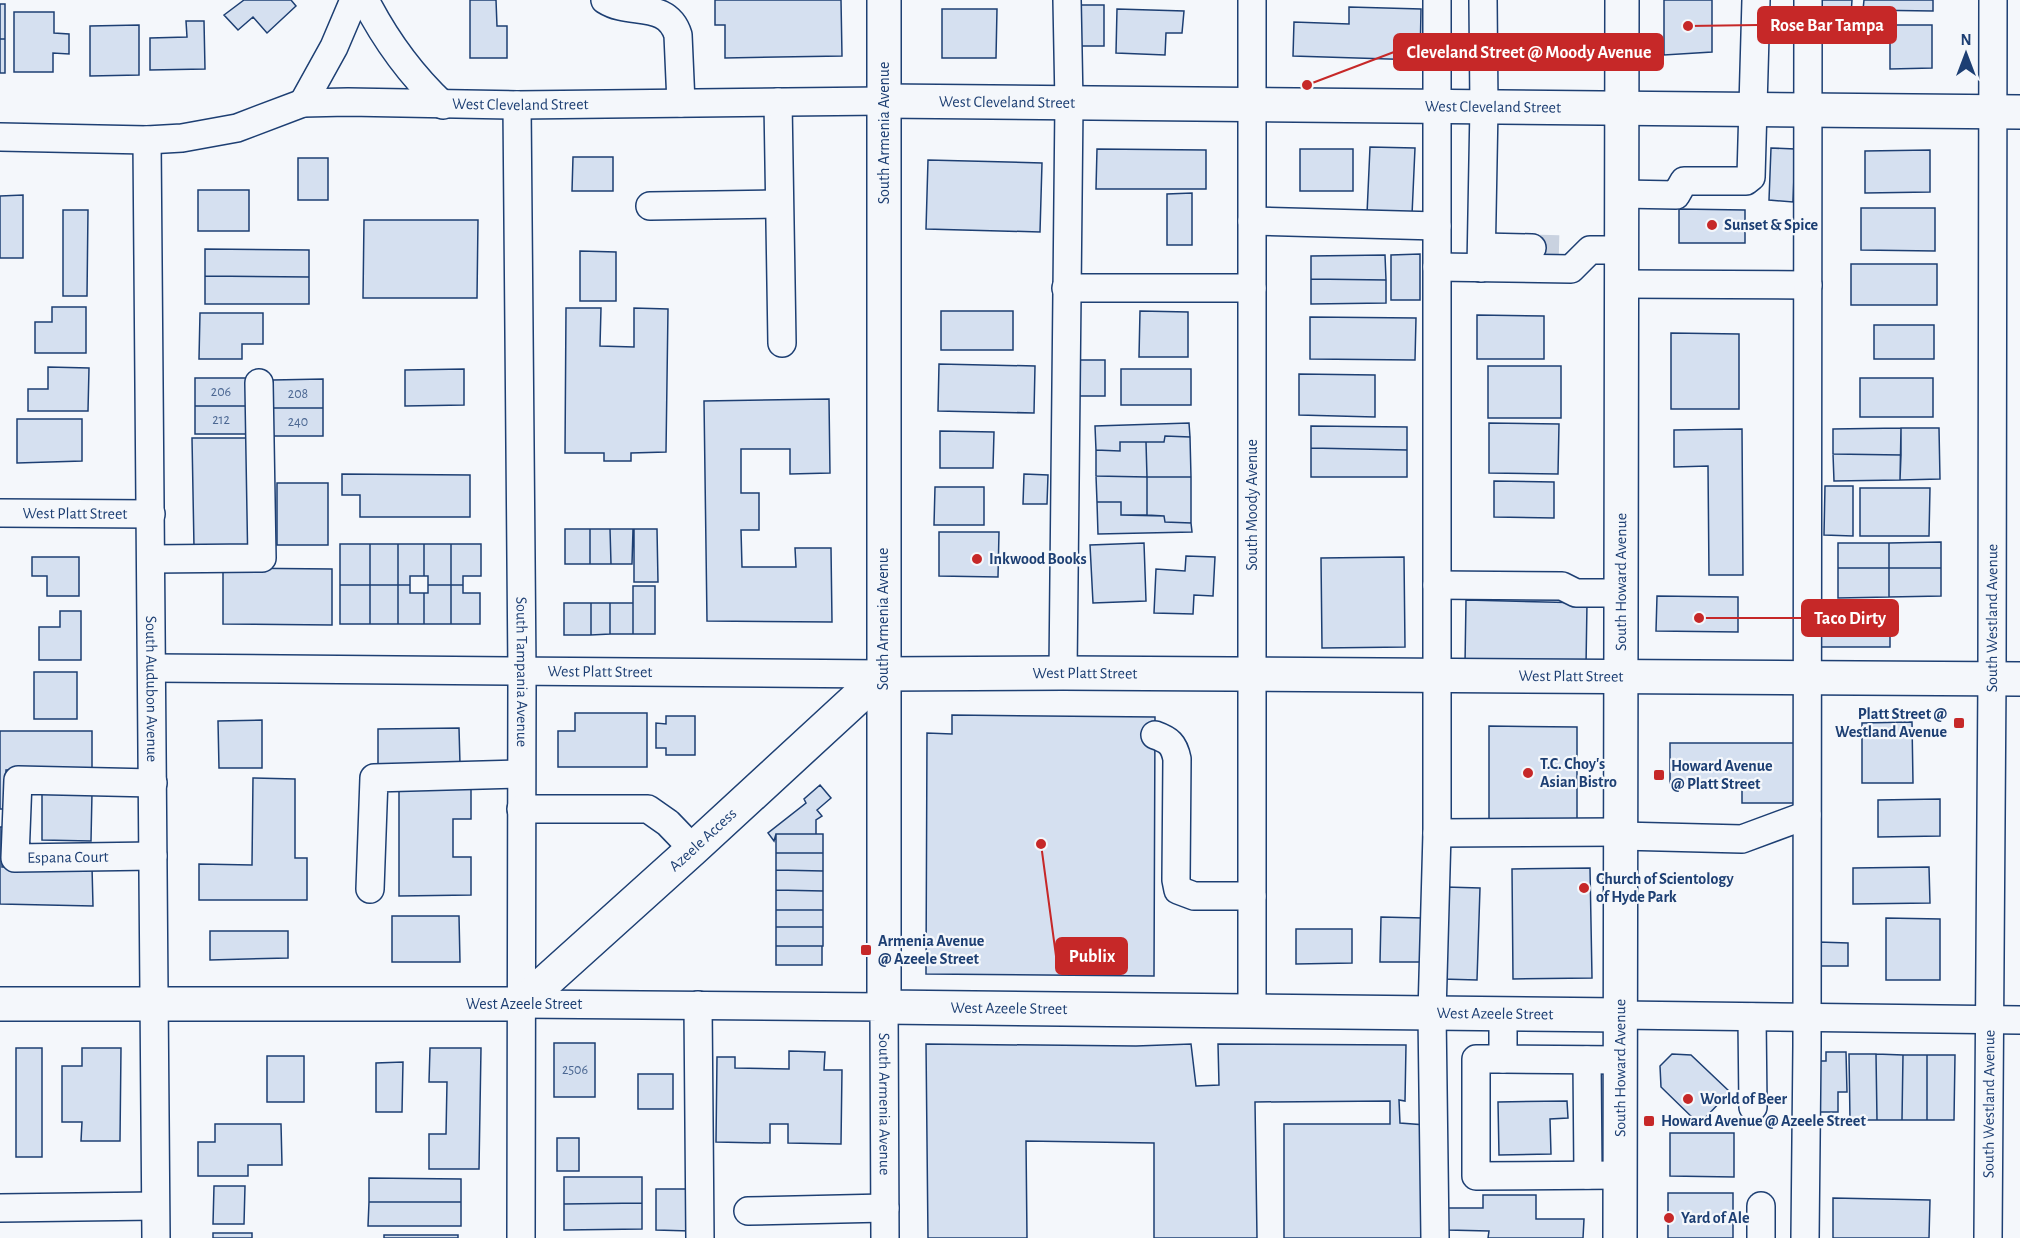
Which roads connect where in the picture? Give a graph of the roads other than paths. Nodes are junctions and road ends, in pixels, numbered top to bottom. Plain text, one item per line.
1 (354, 0) edge
2 (365, 0) edge
3 (605, 0) edge
4 (884, 0) edge
5 (1067, 0) edge
6 (1252, 0) edge
7 (1437, 0) edge
8 (1483, 0) edge
9 (1622, 0) edge
10 (1756, 0) edge
11 (1808, 0) edge
12 (1993, 0) edge
13 (884, 101) junction
14 (778, 102) junction
15 (303, 103) junction
16 (681, 103) junction
17 (1069, 103) junction
18 (443, 105) junction
19 (517, 105) junction
20 (1252, 105) junction
21 (1437, 107) junction
22 (1484, 107) junction
23 (1622, 108) junction
24 (1754, 109) junction
25 (1808, 110) junction
26 (2007, 112) edge
27 (0, 137) edge
28 (147, 140) junction
29 (1622, 194) junction
30 (779, 204) junction
31 (650, 206) dead end
32 (1252, 221) junction
33 (1437, 226) junction
34 (1532, 248) tunnel mouth
35 (1594, 250) junction
36 (1482, 257) junction
37 (1437, 267) junction
38 (1622, 284) junction
39 (1809, 285) junction
40 (1066, 288) junction
41 (1252, 288) junction
42 (782, 344) dead end
43 (259, 383) dead end
44 (0, 513) edge
45 (151, 514) junction
46 (152, 559) junction
47 (1437, 585) junction
48 (1621, 593) junction
49 (152, 668) junction
50 (522, 672) junction
51 (1063, 673) junction
52 (883, 674) junction
53 (1252, 675) junction
54 (1437, 677) junction
55 (1621, 677) junction
56 (1807, 678) junction
57 (2006, 679) edge
58 (1155, 735) dead end
59 (522, 774) junction
60 (153, 783) junction
61 (522, 809) junction
62 (1807, 815) junction
63 (1437, 833) junction
64 (1621, 834) junction
65 (693, 849) junction
66 (153, 856) junction
67 (370, 889) dead end
68 (1252, 896) junction
69 (0, 1004) edge
70 (154, 1004) junction
71 (521, 1004) junction
72 (698, 1005) junction
73 (884, 1007) junction
74 (1252, 1011) junction
75 (1432, 1013) junction
76 (1503, 1014) junction
77 (1620, 1015) junction
78 (1752, 1017) junction
79 (1807, 1017) junction
80 (1989, 1019) junction
81 (2020, 1020) edge
82 (1503, 1059) junction
83 (1587, 1060) junction
84 (1620, 1060) junction
85 (1753, 1107) dead end
86 (1588, 1175) junction
87 (1620, 1175) junction
88 (155, 1206) junction
89 (1761, 1206) dead end
90 (0, 1208) edge
91 (885, 1208) junction
92 (748, 1211) dead end
93 (156, 1238) edge
94 (521, 1238) edge
95 (700, 1238) edge
96 (885, 1238) edge
97 (1436, 1238) edge
98 (1620, 1238) edge
99 (1761, 1238) edge
100 (1805, 1238) edge
101 (1988, 1238) edge

1 - 15 street
2 - 18 street
3 - 16 street
4 - 13 main road, South Armenia Avenue
5 - 17 street
6 - 20 street, South Moody Avenue
7 - 21 street
8 - 22 street
9 - 23 main road, South Howard Avenue
10 - 24 street
11 - 25 street
12 - 26 street, South Westland Avenue
13 - 14 street, West Cleveland Street
13 - 17 main road, West Cleveland Street
13 - 52 main road, South Armenia Avenue
14 - 16 street, West Cleveland Street
14 - 30 street
15 - 18 street, West Cleveland Street
15 - 28 street, West Cleveland Street
16 - 19 street, West Cleveland Street
17 - 20 main road, West Cleveland Street
17 - 40 street
18 - 19 street, West Cleveland Street
19 - 50 street, South Tampania Avenue
20 - 21 main road, West Cleveland Street
20 - 32 street, South Moody Avenue
21 - 22 main road, West Cleveland Street
21 - 33 street
22 - 23 main road, West Cleveland Street
22 - 36 street
23 - 24 main road, West Cleveland Street
23 - 29 main road, South Howard Avenue
24 - 25 main road, West Cleveland Street
24 - 29 street
25 - 26 main road, West Cleveland Street
25 - 39 street
26 - 57 street, South Westland Avenue
27 - 28 street, West Cleveland Street
28 - 45 street, South Audubon Avenue
29 - 35 main road, South Howard Avenue
30 - 31 street
30 - 42 street
32 - 33 street
32 - 41 street, South Moody Avenue
33 - 37 street
34 - 36 street
35 - 36 street
35 - 38 main road, South Howard Avenue
36 - 37 street
37 - 47 street
38 - 39 street
38 - 48 main road, South Howard Avenue
39 - 56 street
40 - 41 street
40 - 51 street
41 - 53 street, South Moody Avenue
43 - 46 street
44 - 45 street, West Platt Street
45 - 46 street, South Audubon Avenue
46 - 49 street, South Audubon Avenue
47 - 48 street
47 - 54 street
48 - 55 main road, South Howard Avenue
49 - 50 street, West Platt Street
49 - 60 street, South Audubon Avenue
50 - 52 street, West Platt Street
50 - 59 street, South Tampania Avenue
51 - 52 main road, West Platt Street
51 - 53 main road, West Platt Street
52 - 65 main road, Azeele Access
52 - 73 main road, South Armenia Avenue
53 - 54 main road, West Platt Street
53 - 68 street, South Moody Avenue
54 - 55 main road, West Platt Street
54 - 63 street
55 - 56 main road, West Platt Street
55 - 64 main road, South Howard Avenue
56 - 57 main road, West Platt Street
56 - 62 street
57 - 80 street, South Westland Avenue
58 - 68 street
59 - 61 street, South Tampania Avenue
59 - 67 street
60 - 66 street, South Audubon Avenue
60 - 66 street, Espana Court
61 - 65 street
61 - 71 street, South Tampania Avenue
62 - 64 street
62 - 79 street
63 - 64 street
63 - 75 street
64 - 77 main road, South Howard Avenue
65 - 71 main road, Azeele Access
66 - 70 street, South Audubon Avenue
68 - 74 street, South Moody Avenue
69 - 70 main road, West Azeele Street
70 - 71 main road, West Azeele Street
70 - 88 street, South Audubon Avenue
71 - 72 street, West Azeele Street
71 - 94 street, South Tampania Avenue
72 - 73 street, West Azeele Street
72 - 95 street
73 - 74 main road, West Azeele Street
73 - 91 street, South Armenia Avenue
74 - 75 main road, West Azeele Street
75 - 76 main road, West Azeele Street
75 - 97 street
76 - 77 main road, West Azeele Street
76 - 82 street
77 - 78 street, West Azeele Street
77 - 84 main road, South Howard Avenue
78 - 79 street, West Azeele Street
78 - 85 street
79 - 80 street, West Azeele Street
79 - 100 street
80 - 81 street, West Azeele Street
80 - 101 street, South Westland Avenue
82 - 83 street
82 - 86 street
83 - 84 street
83 - 86 street
84 - 87 main road, South Howard Avenue
86 - 87 street
87 - 98 main road, South Howard Avenue
88 - 90 street
88 - 93 street, South Audubon Avenue
89 - 99 street
91 - 92 street
91 - 96 street, South Armenia Avenue

